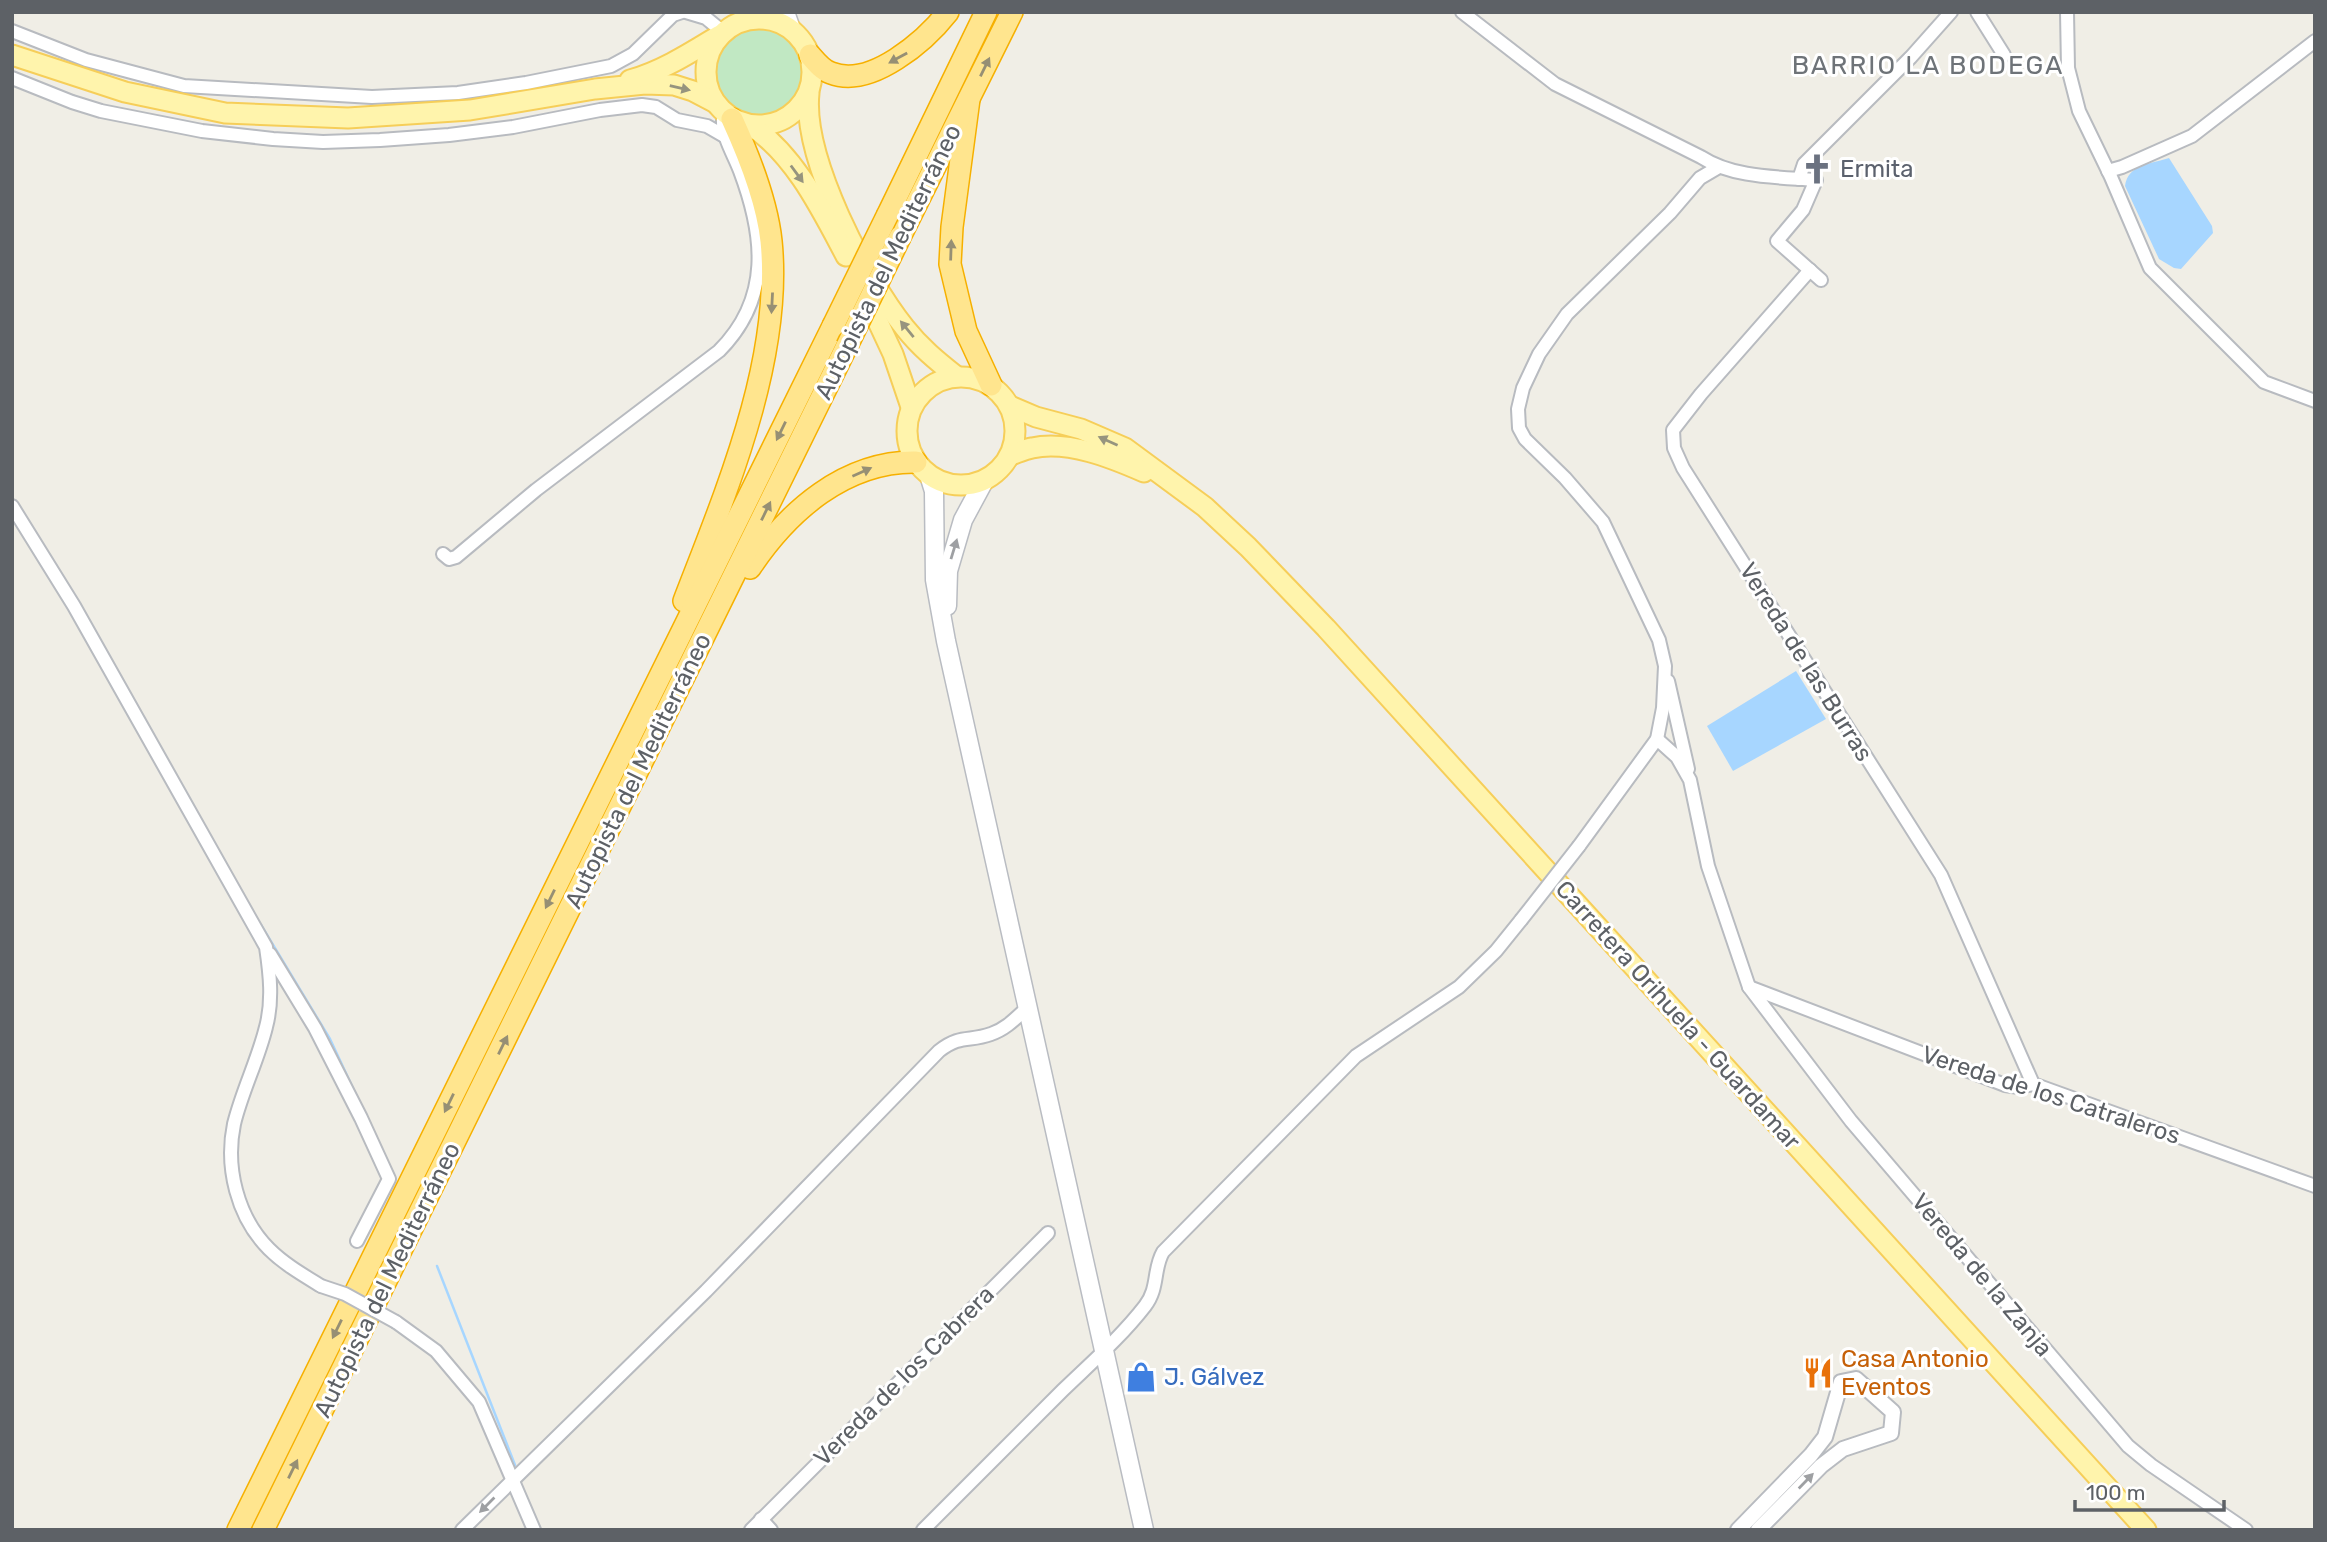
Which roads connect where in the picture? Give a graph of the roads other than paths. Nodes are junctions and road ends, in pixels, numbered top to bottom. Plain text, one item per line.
1 (684, 12) edge
2 (948, 12) edge
3 (986, 12) edge
4 (1012, 12) edge
5 (1462, 12) edge
6 (1951, 12) edge
7 (1977, 12) edge
8 (2067, 12) edge
9 (746, 16) edge
10 (788, 21) edge
11 (12, 31) edge
12 (721, 34) junction
13 (2315, 41) edge
14 (12, 55) edge
15 (810, 55) junction
16 (2004, 55) dead end
17 (12, 78) edge
18 (595, 89) junction
19 (810, 89) junction
20 (969, 99) junction
21 (727, 118) junction
22 (702, 125) junction
23 (1717, 167) junction
24 (2108, 170) junction
25 (1799, 179) junction
26 (1810, 270) junction
27 (1821, 280) dead end
28 (956, 376) junction
29 (991, 384) junction
30 (2315, 401) edge
31 (1010, 406) junction
32 (911, 407) junction
33 (1011, 455) junction
34 (923, 469) junction
35 (984, 481) junction
36 (12, 506) edge
37 (1205, 507) junction
38 (443, 554) dead end
39 (946, 641) junction
40 (1665, 666) junction
41 (658, 682) junction
42 (1657, 739) junction
43 (647, 753) junction
44 (1690, 780) junction
45 (266, 947) junction
46 (1749, 987) junction
47 (1027, 1008) junction
48 (2033, 1084) junction
49 (2315, 1186) edge
50 (1048, 1233) dead end
51 (357, 1241) dead end
52 (1104, 1351) junction
53 (512, 1480) junction
54 (761, 1519) junction
55 (238, 1530) edge
56 (263, 1530) edge
57 (462, 1530) edge
58 (534, 1530) edge
59 (751, 1530) edge
60 (771, 1530) edge
61 (923, 1530) edge
62 (1144, 1530) edge
63 (1738, 1530) edge
64 (1758, 1530) edge
65 (2146, 1530) edge
66 (2246, 1530) edge

1 - 11 street
1 - 12 street
2 -> 15 highway
3 -> 41 highway, Autopista del Mediterráneo, bridge
20 -> 4 highway, Autopista del Mediterráneo
5 - 23 street
6 - 25 street
7 - 16 street
8 - 24 street
9 - 10 main road
9 - 12 main road
10 - 15 main road
12 - 18 main road
12 - 21 main road
13 - 24 street
14 - 18 main road
15 - 19 main road
17 - 22 street
18 -> 21 main road
19 - 21 main road
28 -> 19 main road
29 -> 20 highway
43 -> 20 highway, Autopista del Mediterráneo, bridge
21 - 22 street
21 - 22 street
21 -> 32 main road
21 - 38 street
21 -> 41 highway
23 - 25 street
23 - 40 street, Vereda de la Zanja
24 - 30 street
25 - 26 street
26 - 27 street
26 - 48 street, Vereda de las Burras
28 - 29 main road
28 - 32 main road
29 - 31 main road
31 - 33 main road
37 -> 31 main road, Carretera Orihuela - Guardamar
32 - 34 main road
33 - 35 main road
33 - 37 main road, Carretera Orihuela - Guardamar
34 - 35 main road
34 - 39 main road
43 -> 34 highway
39 -> 35 main road
36 - 45 street
37 - 65 main road, Carretera Orihuela - Guardamar
39 - 47 main road
40 - 42 street
40 - 44 street, Vereda de la Zanja
41 -> 55 highway, Autopista del Mediterráneo
42 - 44 street
42 - 52 street, bridge
56 -> 43 highway, Autopista del Mediterráneo
44 - 46 street, Vereda de la Zanja
45 - 51 street
45 - 53 street, bridge
46 - 48 street, Vereda de los Catraleros
46 - 66 street, Vereda de la Zanja
47 - 52 main road
47 - 53 street
48 - 49 street, Vereda de los Catraleros
50 - 54 street, Vereda de los Cabrera
52 - 61 street
52 - 62 main road
53 -> 57 street
53 - 58 street
54 - 59 street, Vereda de los Cabrera
54 - 60 street
64 -> 63 street

